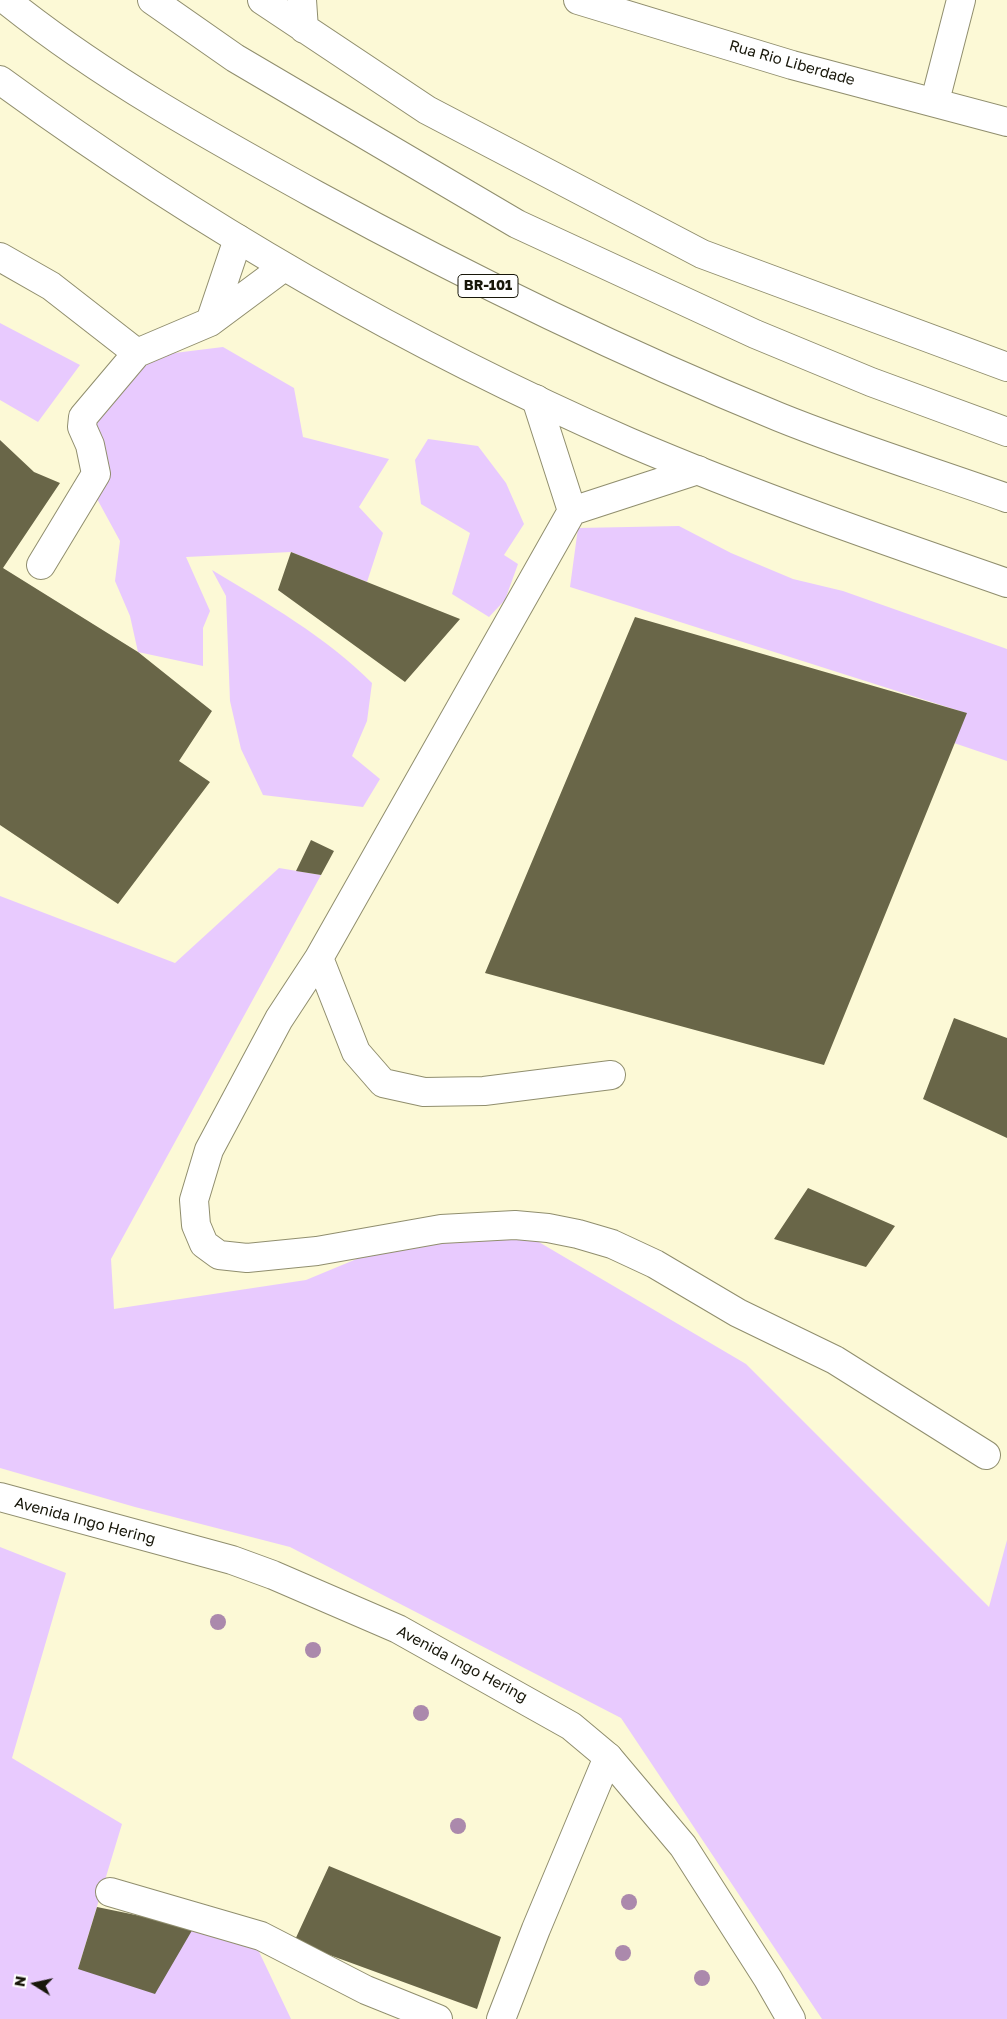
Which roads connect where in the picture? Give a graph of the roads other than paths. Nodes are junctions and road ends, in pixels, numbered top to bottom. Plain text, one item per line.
1 (6, 0) edge
2 (152, 0) edge
3 (262, 0) edge
4 (302, 0) edge
5 (961, 0) edge
6 (589, 1) edge
7 (304, 29) junction
8 (0, 80) edge
9 (935, 101) junction
10 (1007, 122) edge
11 (238, 239) junction
12 (0, 258) edge
13 (284, 268) junction
14 (210, 322) junction
15 (138, 354) junction
16 (1007, 366) edge
17 (536, 399) junction
18 (1007, 432) edge
19 (698, 470) junction
20 (1007, 498) edge
21 (572, 511) junction
22 (41, 565) dead end
23 (1007, 583) edge
24 (319, 958) junction
25 (611, 1075) dead end
26 (986, 1454) dead end
27 (0, 1497) edge
28 (608, 1757) junction
29 (110, 1892) dead end
30 (438, 2019) edge
31 (501, 2019) edge
32 (790, 2019) edge

1 - 20 main road, BR-101
2 - 18 main road
3 - 7 main road
4 - 7 main road
5 - 9 main road
6 - 9 main road, Rua Rio Liberdade
7 - 16 main road
8 - 11 main road
9 - 10 main road, Rua Rio Liberdade
11 - 13 main road
11 - 14 main road
12 - 15 main road
13 - 14 main road
13 - 17 main road
14 - 15 main road
15 - 22 main road
17 - 19 main road
17 - 21 main road
19 - 21 main road
19 - 23 main road
21 - 24 main road
24 - 25 main road
24 - 26 main road
27 - 28 main road, Avenida Ingo Hering
28 - 31 main road
28 - 32 main road, Avenida Ingo Hering
29 - 30 main road

